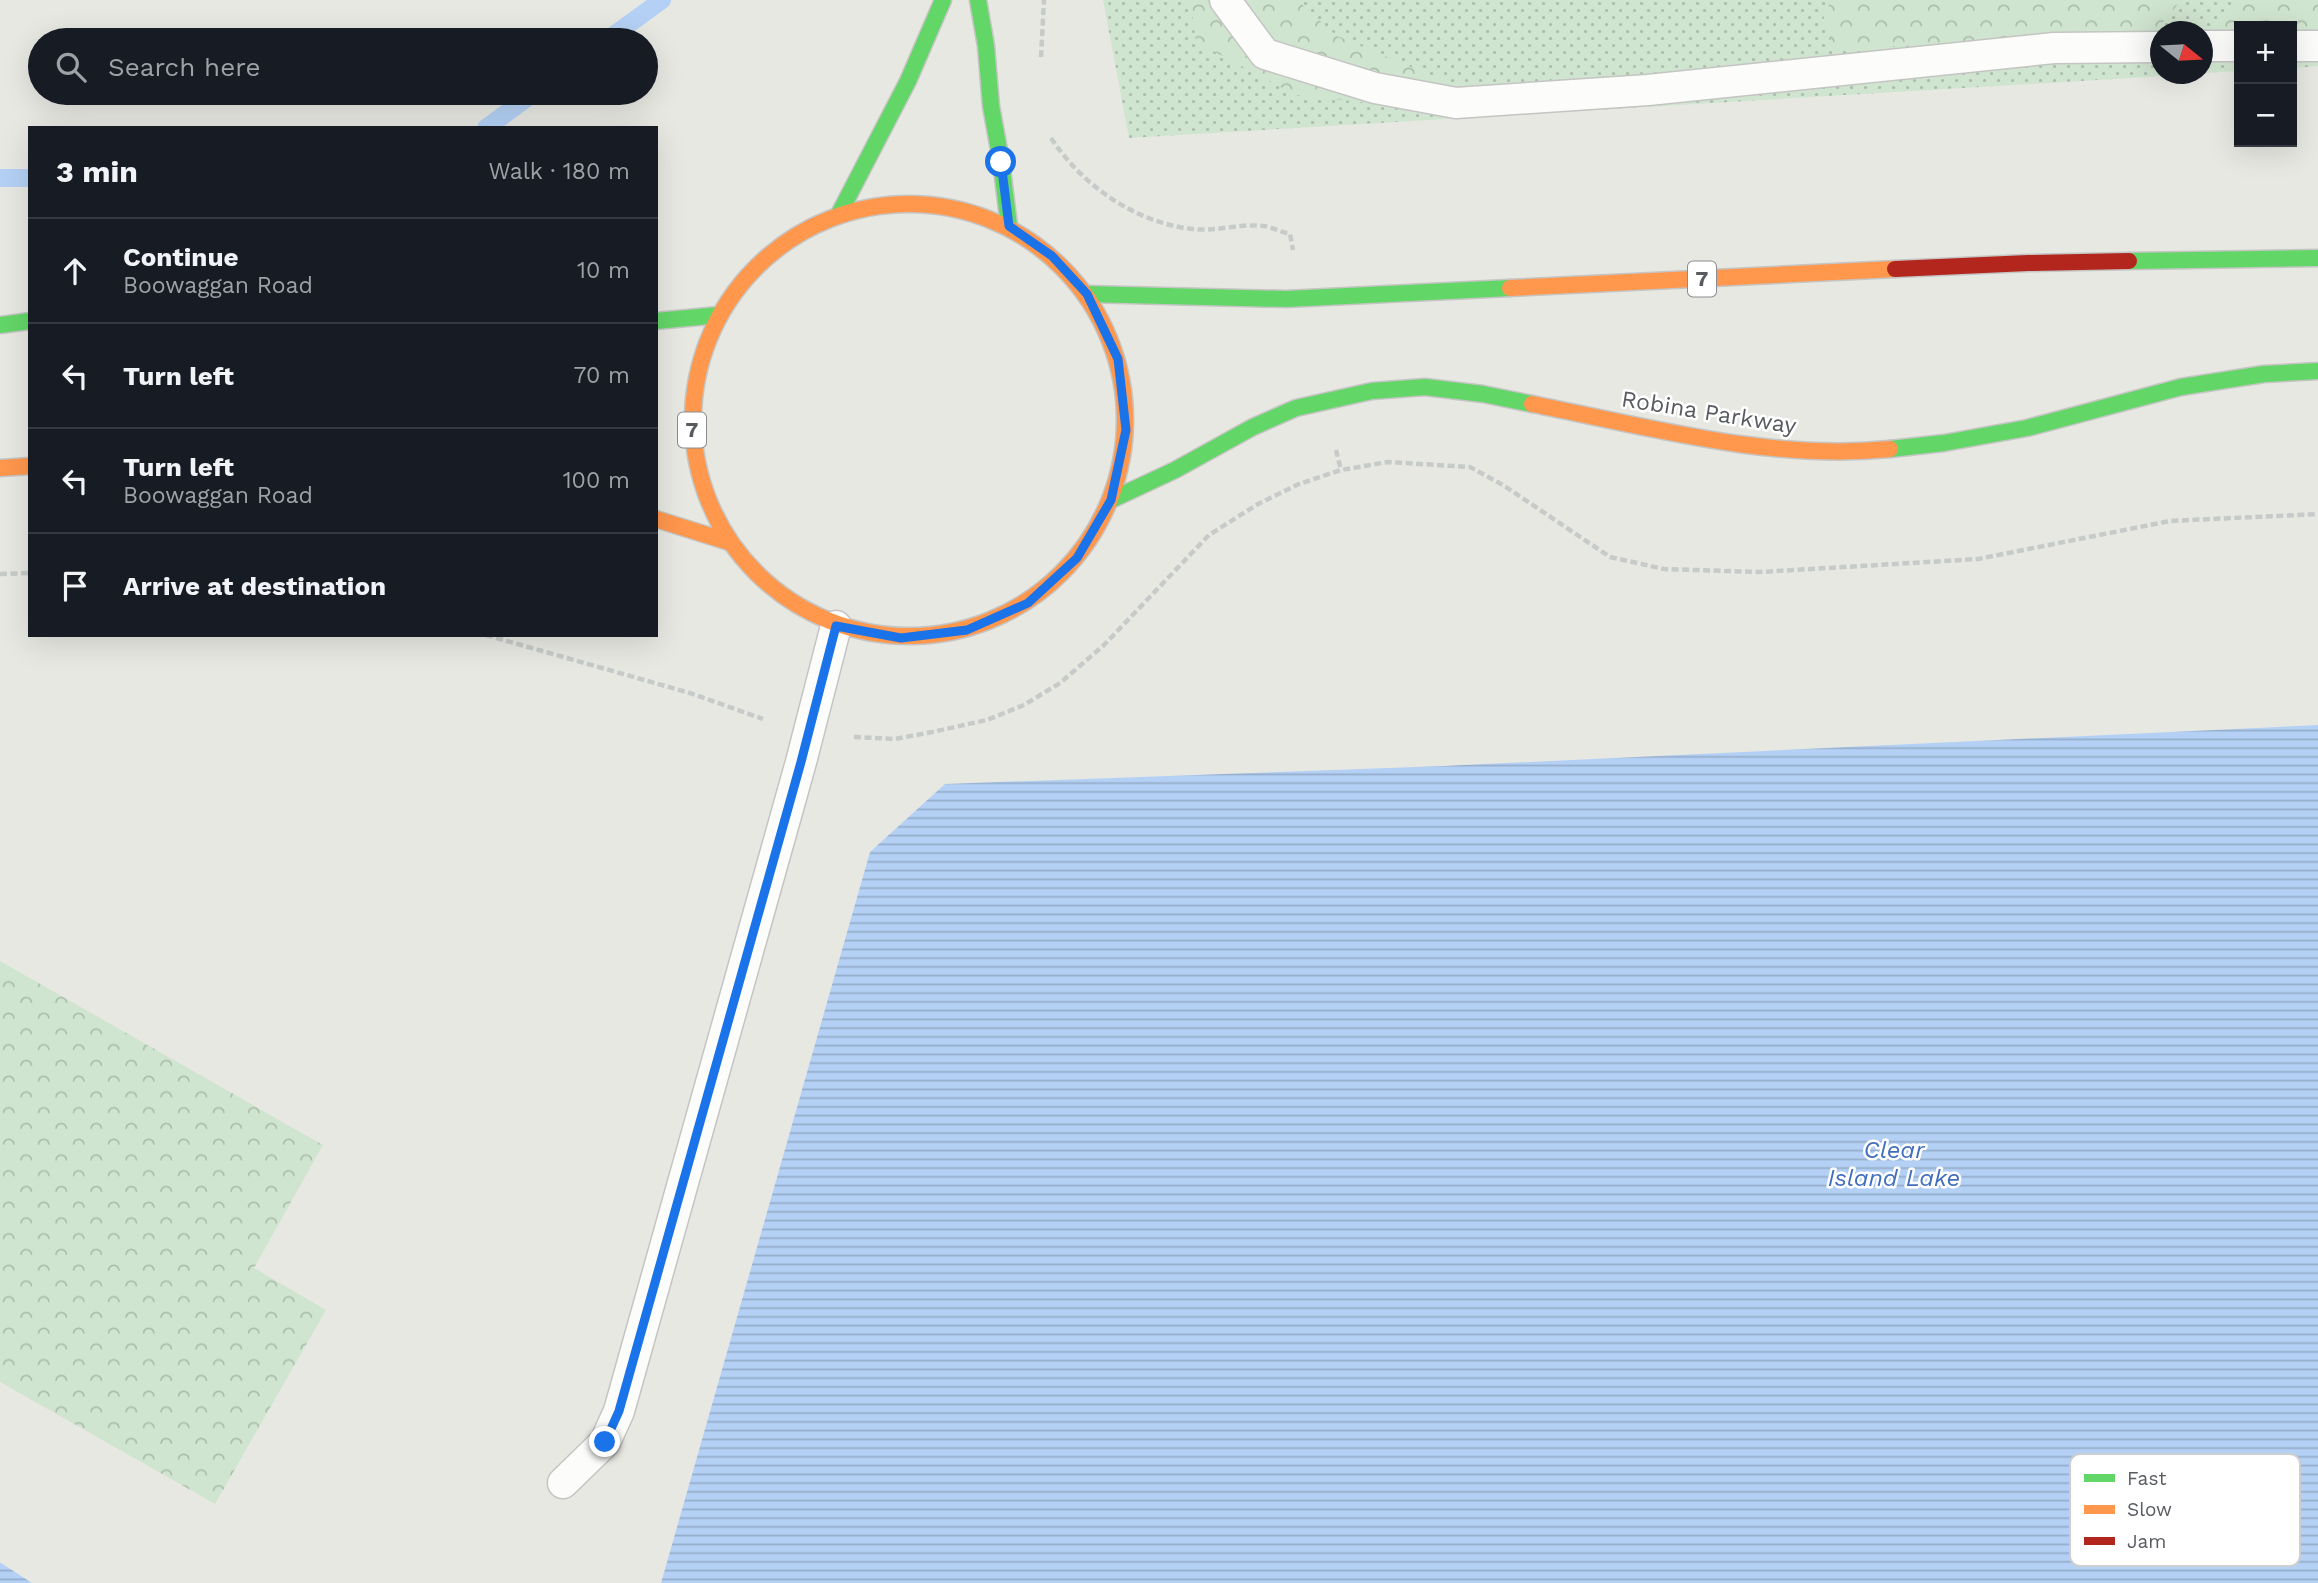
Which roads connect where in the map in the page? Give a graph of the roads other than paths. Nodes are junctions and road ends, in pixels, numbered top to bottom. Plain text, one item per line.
1 (943, 0) edge
2 (978, 0) edge
3 (1225, 0) edge
4 (2213, 46) edge
5 (2234, 46) edge
6 (2297, 46) edge
7 (2318, 46) edge
8 (2150, 47) edge
9 (839, 214) junction
10 (1009, 226) junction
11 (2318, 258) edge
12 (1087, 294) junction
13 (719, 315) junction
14 (28, 321) edge
15 (658, 321) edge
16 (0, 325) edge
17 (2318, 371) edge
18 (28, 466) edge
19 (0, 468) edge
20 (1111, 500) junction
21 (658, 520) edge
22 (729, 542) junction
23 (836, 626) junction
24 (563, 1483) dead end

1 - 9 main road
2 - 10 main road
3 - 8 lane
4 - 5 lane
6 - 7 lane
9 - 10 main road, 7
9 - 13 main road, 7
10 - 12 main road, 7
11 - 12 main road, 7
12 - 20 main road, 7
13 - 15 main road
13 - 22 main road, 7
14 - 16 main road
17 - 20 main road, Robina Parkway
18 - 19 main road
20 - 23 main road, 7
21 - 22 main road, 7
22 - 23 main road, 7
23 - 24 lane

